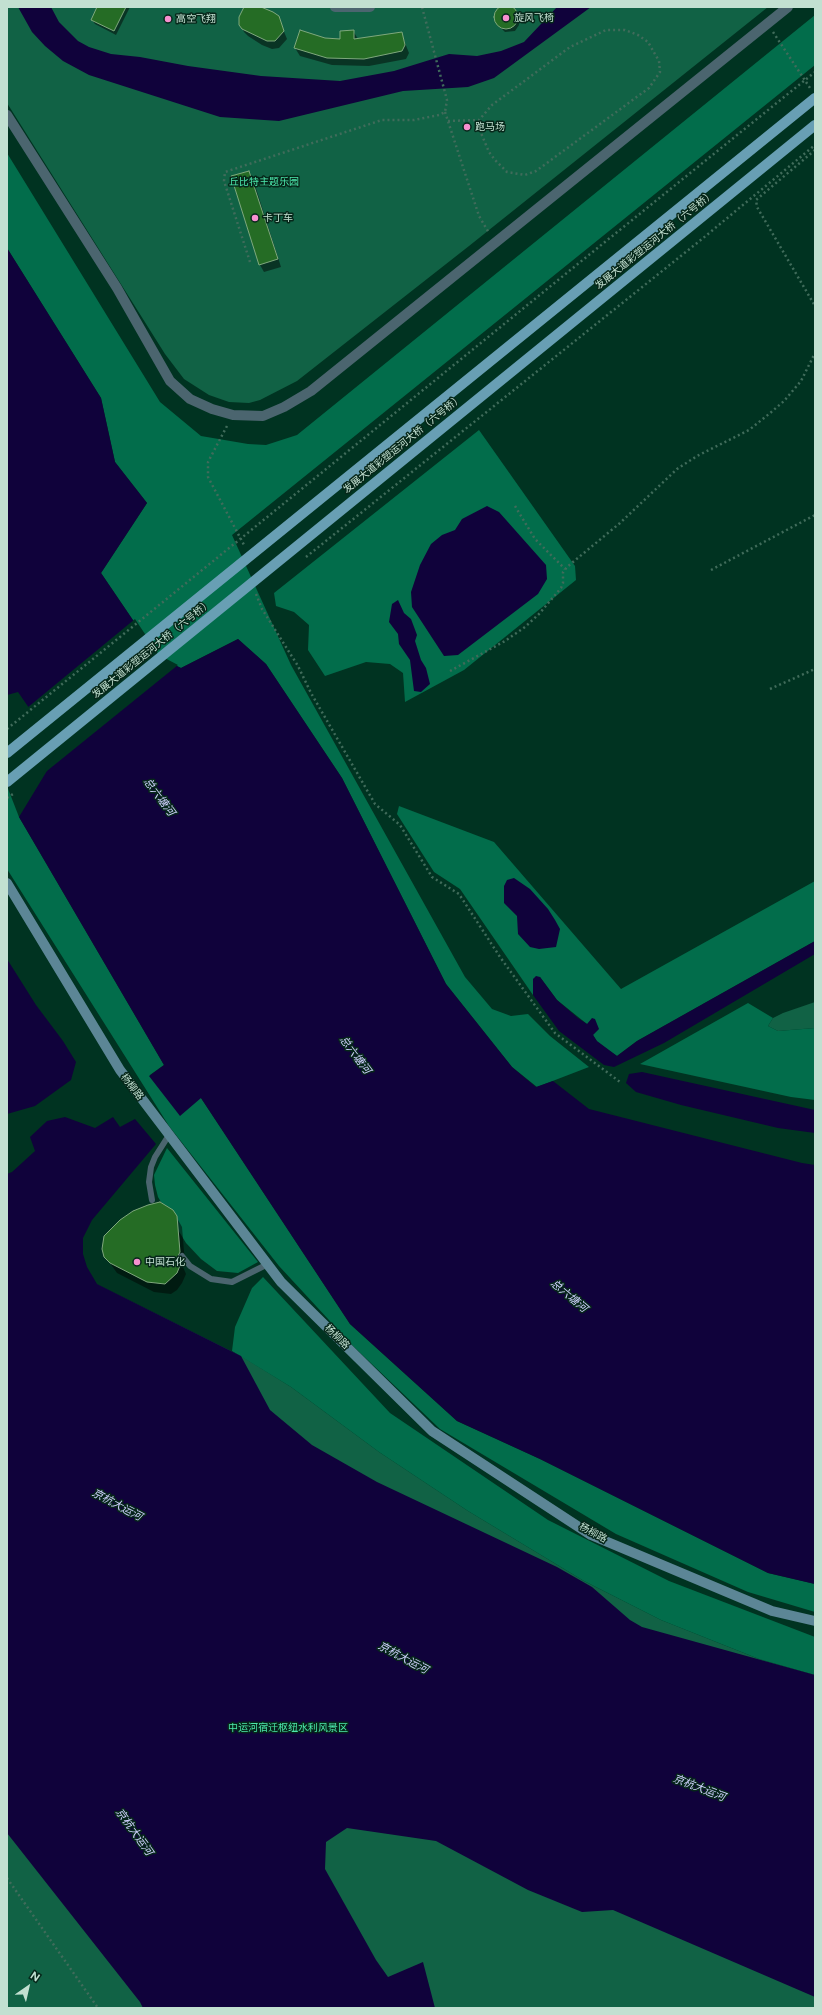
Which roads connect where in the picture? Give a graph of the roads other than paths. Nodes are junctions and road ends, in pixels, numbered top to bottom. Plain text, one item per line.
1 (335, 7) edge
2 (370, 7) edge
3 (788, 7) edge
4 (813, 93) edge
5 (7, 115) edge
6 (815, 125) edge
7 (7, 753) edge
8 (7, 782) edge
9 (7, 883) edge
10 (169, 1135) junction
11 (152, 1200) dead end
12 (182, 1256) dead end
13 (268, 1264) junction
14 (815, 1621) edge

1 - 2 street
3 - 5 street
4 - 7 main road, 发展大道彩塑运河大桥（六号桥）
6 - 8 main road, 发展大道彩塑运河大桥（六号桥）
9 - 10 street, 杨柳路
10 - 11 lane
10 - 13 street, 杨柳路
12 - 13 lane
13 - 14 street, 杨柳路

